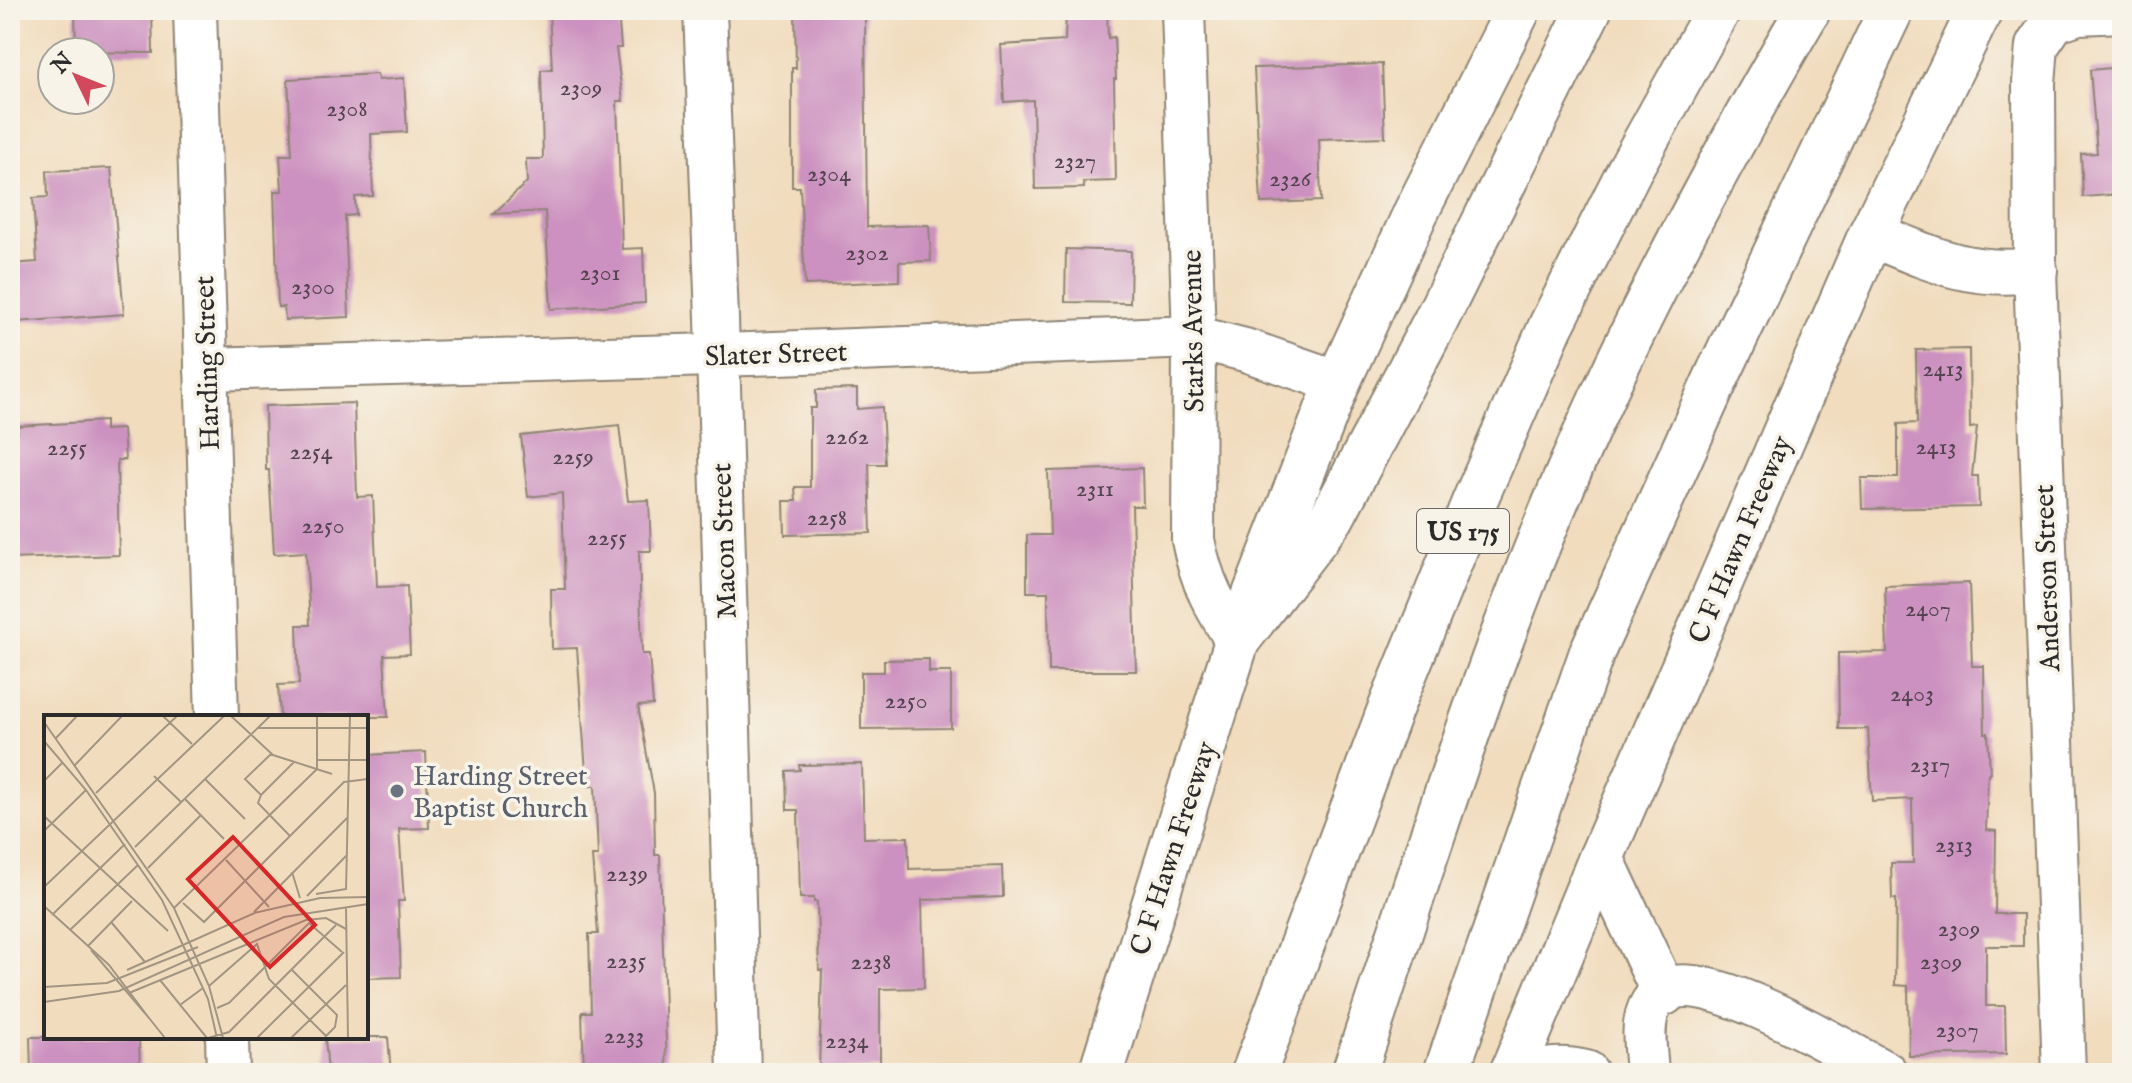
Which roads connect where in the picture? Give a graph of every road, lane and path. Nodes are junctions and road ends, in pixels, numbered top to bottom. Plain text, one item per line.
1 (195, 10) edge
2 (705, 10) edge
3 (1183, 10) edge
4 (1518, 10) edge
5 (1589, 10) edge
6 (1718, 10) edge
7 (1808, 10) edge
8 (1891, 10) edge
9 (1980, 10) edge
10 (2122, 11) edge
11 (1871, 234) junction
12 (2035, 270) junction
13 (1194, 337) junction
14 (717, 355) junction
15 (206, 369) junction
16 (1338, 382) junction
17 (1237, 641) junction
18 (217, 715) edge
19 (1601, 858) junction
20 (1681, 991) junction
21 (227, 1039) edge
22 (228, 1073) edge
23 (739, 1073) edge
24 (1101, 1073) edge
25 (1254, 1073) edge
26 (1354, 1073) edge
27 (1446, 1073) edge
28 (1512, 1073) edge
29 (1538, 1073) edge
30 (1586, 1073) edge
31 (1647, 1073) edge
32 (1886, 1073) edge
33 (2064, 1073) edge

1 - 15 street, Harding Street
2 - 14 street, Macon Street
3 - 13 street, Starks Avenue
4 - 16 main road, C F Hawn Freeway
5 - 17 main road
6 - 25 main road, US 175
7 - 26 main road, US 175
8 - 27 main road
9 - 11 main road, C F Hawn Freeway
10 - 12 street, Anderson Street
11 - 12 main road
11 - 19 main road, C F Hawn Freeway
12 - 33 street, Anderson Street
13 - 14 street, Slater Street
13 - 16 street, Slater Street
13 - 17 street, Starks Avenue
14 - 15 street, Slater Street
14 - 23 street, Macon Street
15 - 18 street, Harding Street
16 - 17 main road, C F Hawn Freeway
17 - 24 main road, C F Hawn Freeway
19 - 20 main road
19 - 28 main road, C F Hawn Freeway
20 - 31 street
20 - 32 street
21 - 22 street
29 - 30 main road

